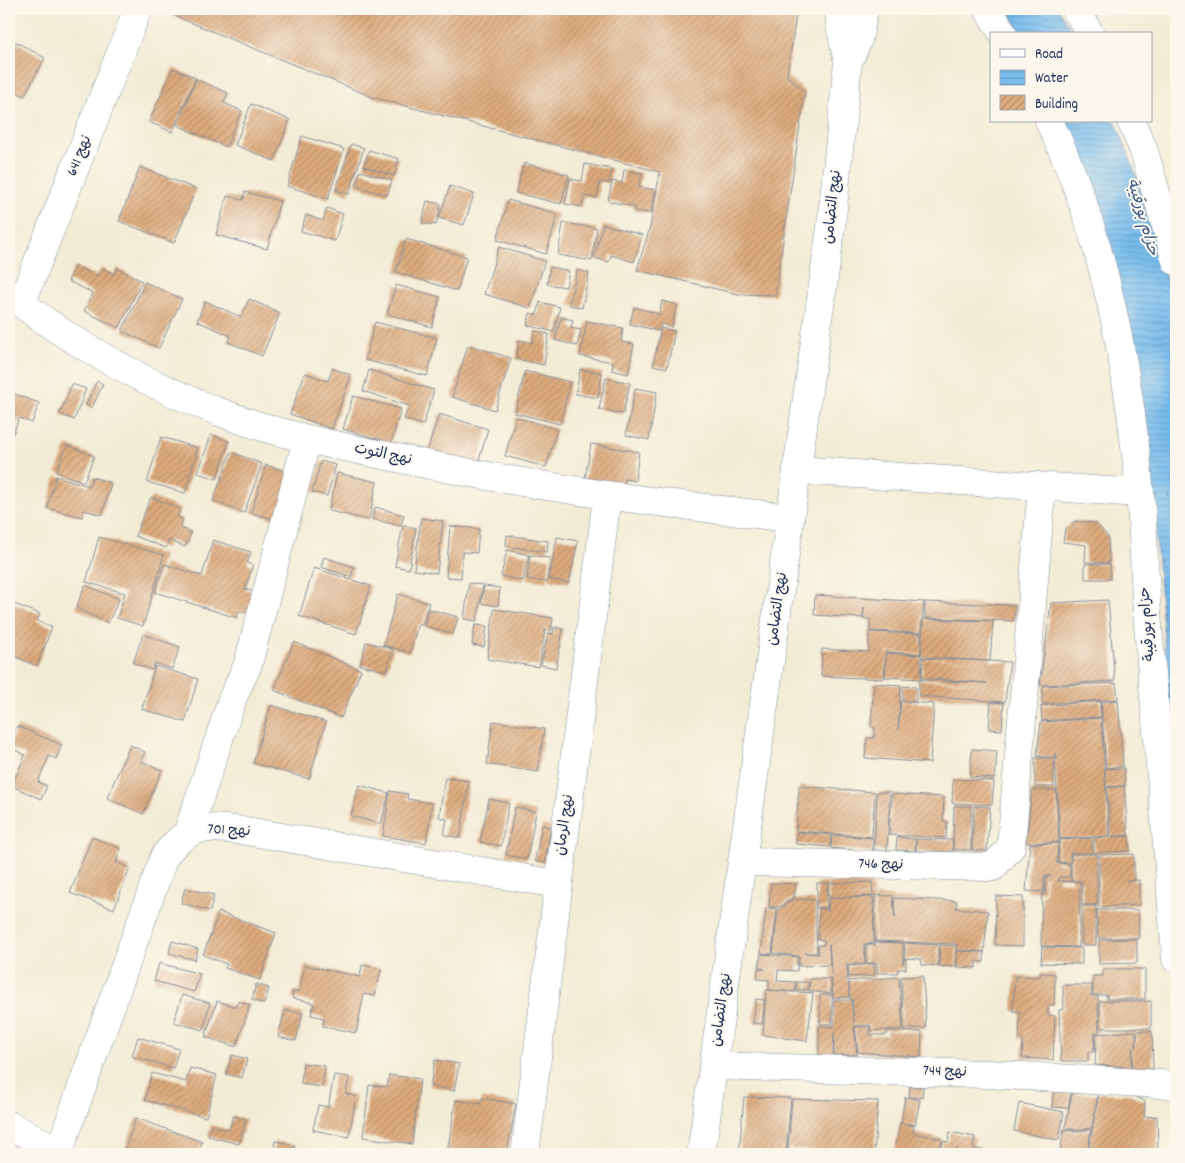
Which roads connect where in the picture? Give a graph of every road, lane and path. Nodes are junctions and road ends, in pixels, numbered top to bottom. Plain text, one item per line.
1 (138, 9) edge
2 (840, 9) edge
3 (864, 9) edge
4 (988, 9) edge
5 (1076, 9) edge
6 (1002, 32) edge
7 (1089, 32) edge
8 (848, 62) junction
9 (1049, 122) edge
10 (1131, 122) edge
11 (1176, 261) edge
12 (15, 299) edge
13 (307, 439) junction
14 (797, 470) junction
15 (1042, 487) junction
16 (1140, 493) junction
17 (607, 497) junction
18 (790, 518) junction
19 (188, 832) junction
20 (742, 862) junction
21 (557, 884) junction
22 (1176, 958) edge
23 (714, 1066) junction
24 (1176, 1085) edge
25 (9, 1125) edge
26 (58, 1153) edge
27 (525, 1154) edge
28 (701, 1154) edge

1 - 12 main road, نهج 641
2 - 8 main road, نهج التضامن
3 - 8 main road, نهج التضامن
4 - 6 main road
5 - 7 main road
8 - 14 main road, نهج التضامن
9 - 16 main road, حزام بورقيبة
10 - 11 main road
12 - 13 main road, نهج التوت
13 - 17 main road, نهج التوت
13 - 19 main road
14 - 15 main road
14 - 18 main road, نهج التضامن
15 - 16 main road
15 - 20 main road, نهج 746
16 - 22 main road, حزام بورقيبة
17 - 18 main road, نهج التوت
17 - 21 main road, نهج الرمان
18 - 20 main road, نهج التضامن
19 - 21 main road, نهج 701
19 - 26 main road, نهج 701
20 - 23 main road, نهج التضامن
21 - 27 main road, نهج الرمان
23 - 24 main road, نهج 744
23 - 28 main road, نهج التضامن
25 - 26 main road

